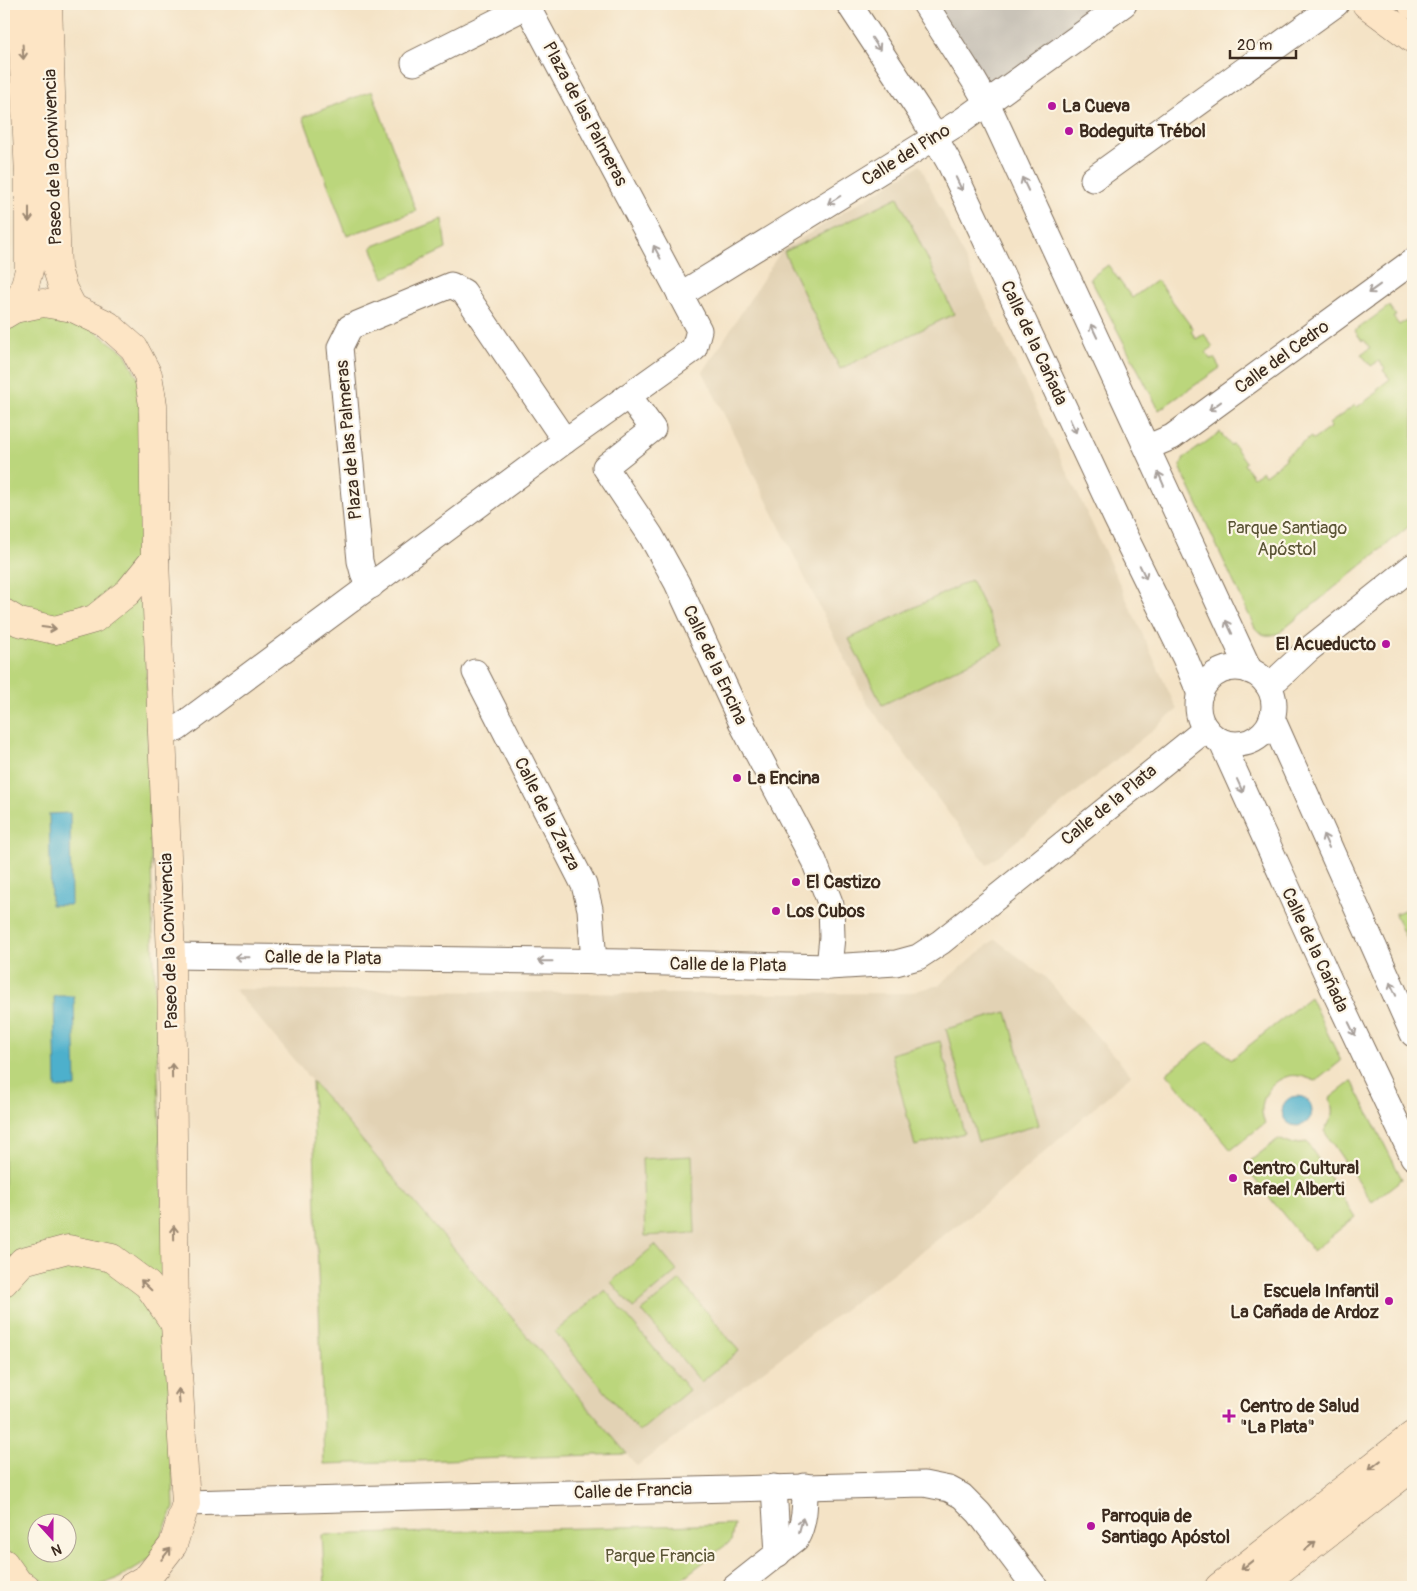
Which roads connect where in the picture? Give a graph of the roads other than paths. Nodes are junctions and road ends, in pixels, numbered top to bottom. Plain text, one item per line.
1 (21, 4) edge
2 (48, 4) edge
3 (849, 4) edge
4 (925, 4) edge
5 (1124, 4) edge
6 (1336, 4) edge
7 (1366, 4) edge
8 (526, 5) edge
9 (1413, 39) edge
10 (414, 63) dead end
11 (987, 103) junction
12 (935, 137) junction
13 (1093, 180) dead end
14 (1413, 261) edge
15 (680, 295) junction
16 (72, 308) junction
17 (9, 312) edge
18 (629, 396) junction
19 (565, 441) junction
20 (1148, 447) junction
21 (155, 559) junction
22 (1413, 566) edge
23 (371, 586) junction
24 (4, 613) edge
25 (475, 672) dead end
26 (1258, 678) junction
27 (1200, 694) junction
28 (1272, 718) junction
29 (162, 730) junction
30 (1213, 735) junction
31 (171, 956) junction
32 (594, 962) junction
33 (829, 967) junction
34 (1410, 1020) edge
35 (1413, 1157) edge
36 (4, 1282) edge
37 (175, 1324) junction
38 (1413, 1434) edge
39 (1413, 1467) edge
40 (805, 1486) junction
41 (774, 1487) junction
42 (186, 1503) junction
43 (778, 1554) junction
44 (4, 1563) edge
45 (26, 1587) edge
46 (132, 1587) edge
47 (735, 1587) edge
48 (1035, 1587) edge
49 (1219, 1587) edge
50 (1258, 1587) edge

1 -> 17 street, Paseo de la Convivencia
2 - 16 street, Paseo de la Convivencia
3 -> 12 street, Calle de la Cañada
4 - 11 street
5 - 11 street, Calle del Pino
6 - 13 street
7 - 9 street
8 - 10 street, Plaza de las Palmeras
15 -> 8 street, Plaza de las Palmeras
11 - 12 street, Calle del Pino
20 -> 11 street
12 -> 15 street, Calle del Pino
12 -> 27 street, Calle de la Cañada
14 -> 20 street, Calle del Cedro
15 - 18 street, Plaza de las Palmeras
16 - 17 street, Paseo de la Convivencia
16 - 21 street, Paseo de la Convivencia
18 - 19 street, Plaza de las Palmeras
18 - 33 street, Calle de la Encina
19 - 23 street, Plaza de las Palmeras
19 - 23 street, Plaza de las Palmeras
26 -> 20 street
24 -> 21 street
21 - 29 street, Paseo de la Convivencia
22 - 26 street
23 - 29 street, Plaza de las Palmeras
25 - 32 street, Calle de la Zarza
26 - 27 street
26 - 28 street
27 - 30 street
28 - 30 street
34 -> 28 street
29 - 31 street, Paseo de la Convivencia
30 - 33 street, Calle de la Plata
30 -> 35 street, Calle de la Cañada
32 -> 31 street, Calle de la Plata
37 -> 31 street, Paseo de la Convivencia
32 - 33 street, Calle de la Plata
37 -> 36 street
42 -> 37 street, Paseo de la Convivencia
38 -> 49 street
50 -> 39 street
40 - 41 street, Calle de Francia
43 -> 40 street
40 - 48 street, Calle de Francia
41 - 42 street, Calle de Francia
41 - 43 street
46 -> 42 street, Paseo de la Convivencia
43 - 47 street
44 - 45 street

